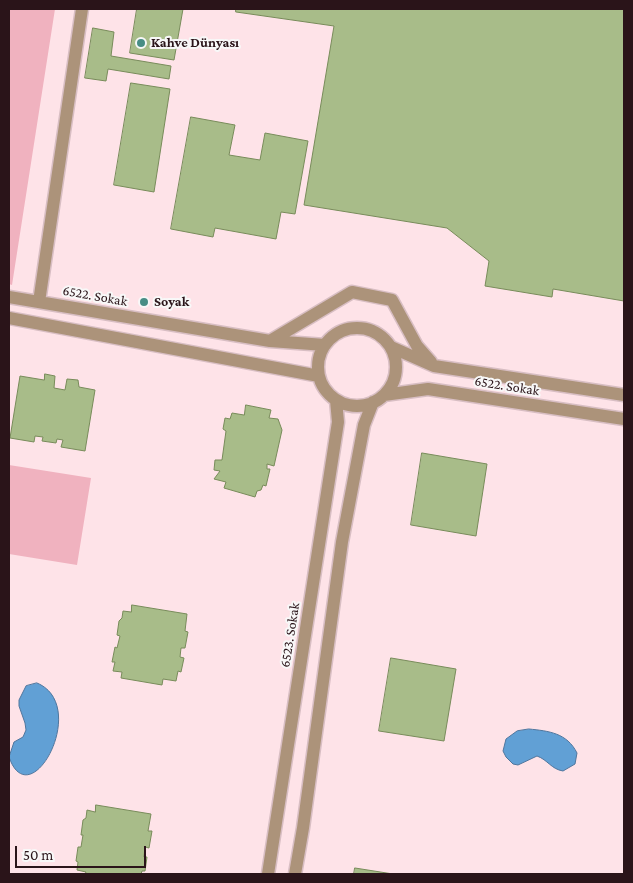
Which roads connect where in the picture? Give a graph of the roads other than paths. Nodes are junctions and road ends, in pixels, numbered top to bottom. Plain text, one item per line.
1 (82, 9) edge
2 (9, 297) edge
3 (39, 302) junction
4 (9, 318) edge
5 (270, 341) junction
6 (325, 345) junction
7 (391, 347) junction
8 (434, 366) junction
9 (319, 376) junction
10 (384, 395) junction
11 (624, 395) edge
12 (336, 400) junction
13 (373, 402) junction
14 (624, 419) edge
15 (268, 874) edge
16 (295, 874) edge

1 - 3 street
2 - 3 street, 6522. Sokak
3 - 5 street, 6522. Sokak
4 - 9 street
5 - 6 street, 6522. Sokak
5 - 8 street
6 - 7 street
6 - 9 street
7 - 8 street, 6522. Sokak
7 - 10 street
8 - 11 street, 6522. Sokak
9 - 12 street
10 - 13 street
10 - 14 street, 6522. Sokak
12 - 13 street
12 - 15 street, 6523. Sokak
13 - 16 street

